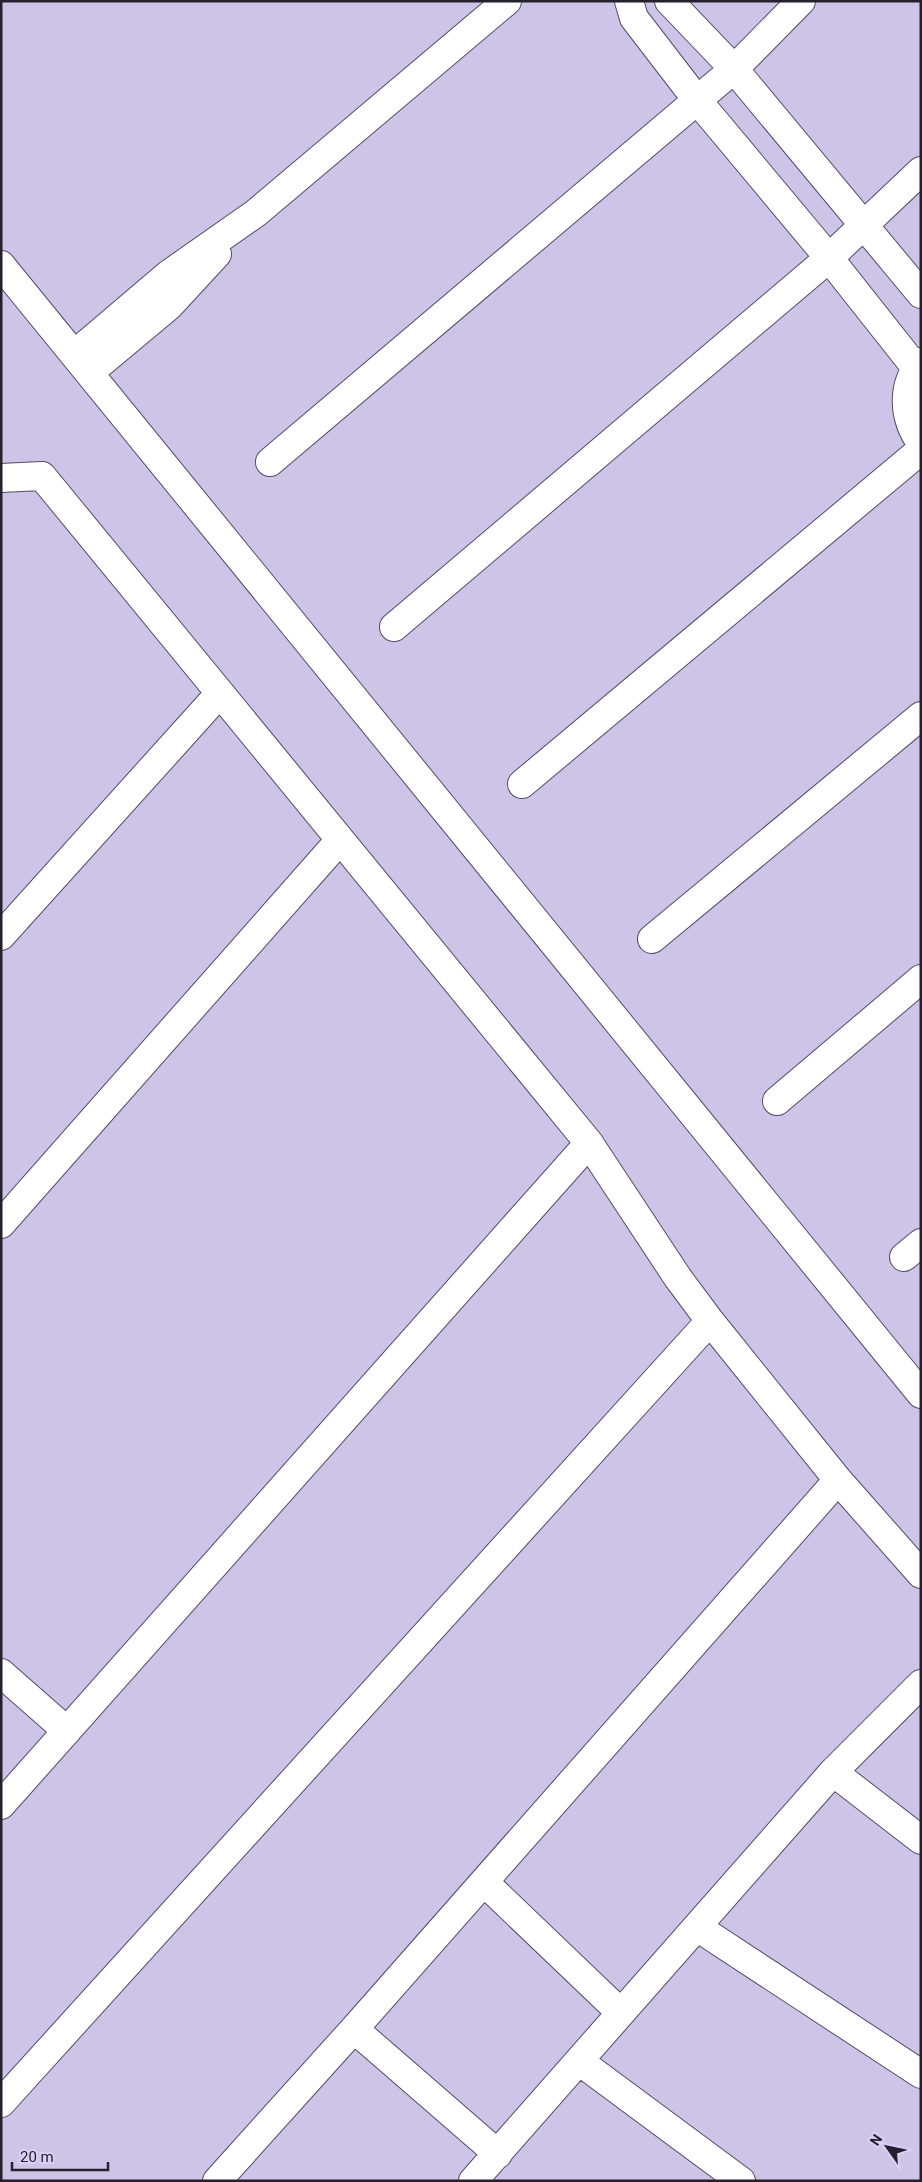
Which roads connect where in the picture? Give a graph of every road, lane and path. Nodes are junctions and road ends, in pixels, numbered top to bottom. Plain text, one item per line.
1 (507, 1) edge
2 (630, 1) edge
3 (669, 1) edge
4 (801, 1) edge
5 (734, 69) junction
6 (697, 100) junction
7 (921, 171) edge
8 (865, 225) junction
9 (828, 258) junction
10 (1, 264) edge
11 (921, 294) edge
12 (82, 363) junction
13 (918, 365) edge
14 (921, 443) edge
15 (921, 450) edge
16 (270, 462) dead end
17 (1, 478) edge
18 (394, 627) dead end
19 (220, 693) junction
20 (921, 716) edge
21 (522, 784) dead end
22 (339, 841) junction
23 (1, 936) edge
24 (652, 939) dead end
25 (921, 979) edge
26 (777, 1101) dead end
27 (589, 1143) junction
28 (1, 1224) edge
29 (710, 1321) junction
30 (921, 1394) edge
31 (838, 1480) junction
32 (921, 1574) edge
33 (1, 1673) edge
34 (921, 1684) edge
35 (67, 1731) junction
36 (833, 1772) junction
37 (1, 1805) edge
38 (921, 1840) edge
39 (484, 1882) junction
40 (697, 1927) junction
41 (620, 2014) junction
42 (354, 2029) junction
43 (579, 2061) junction
44 (921, 2074) edge
45 (1, 2103) edge
46 (498, 2154) junction
47 (217, 2181) edge
48 (473, 2181) edge
49 (741, 2181) edge

1 - 12 street
2 - 6 street
3 - 5 street
4 - 5 street
5 - 6 street
5 - 8 street
6 - 9 street
6 - 16 street
7 - 8 street
8 - 9 street
8 - 11 street
9 - 13 street
9 - 18 street
10 - 12 street
12 - 30 street
13 - 14 street
15 - 21 street
17 - 19 street
19 - 22 street
19 - 23 street
20 - 24 street
22 - 27 street
22 - 28 street
25 - 26 street
27 - 29 street
27 - 35 street
29 - 31 street
29 - 45 street
31 - 32 street
31 - 39 street
33 - 35 street
34 - 36 street
35 - 37 street
36 - 38 street
36 - 40 street
39 - 41 street
39 - 42 street
40 - 41 street
40 - 44 street
41 - 43 street
42 - 46 street
42 - 47 street
43 - 46 street
43 - 49 street
46 - 48 street

